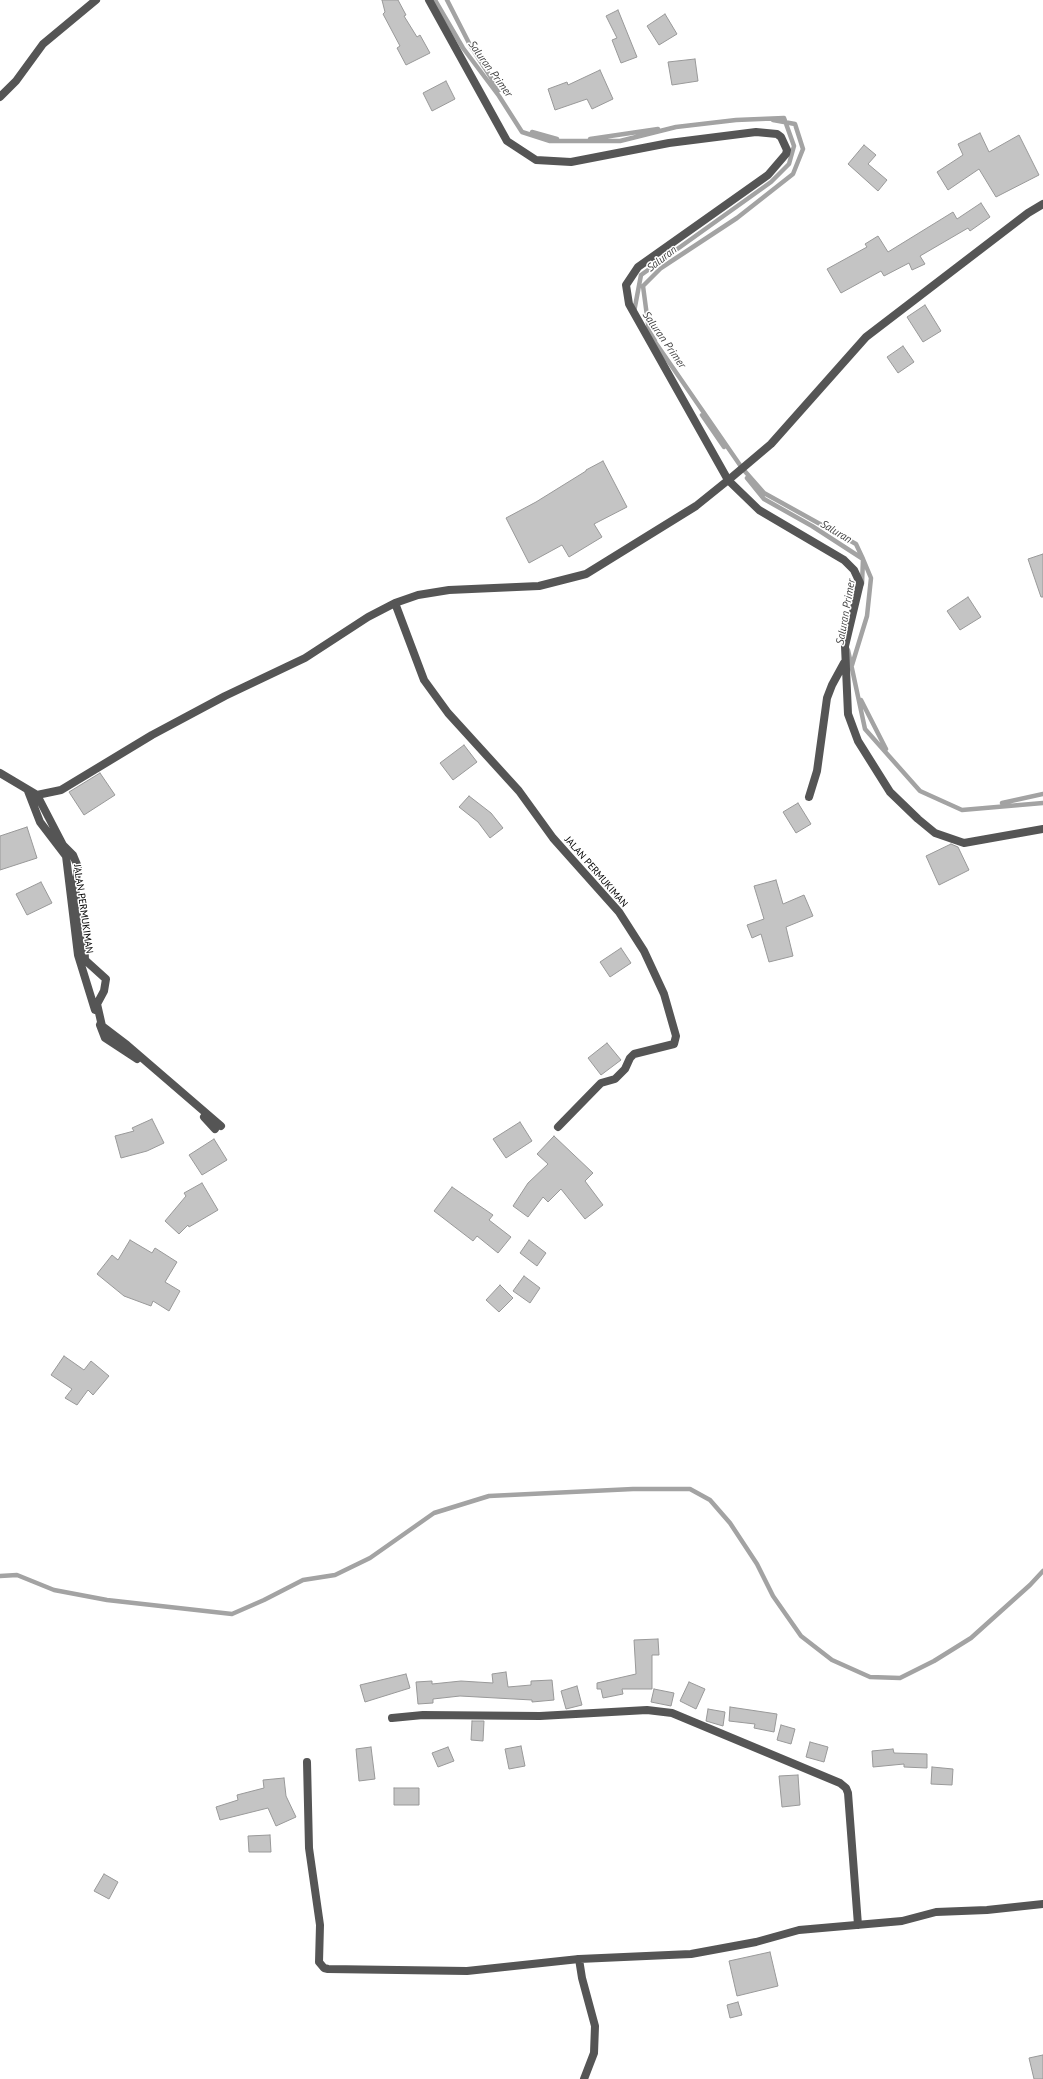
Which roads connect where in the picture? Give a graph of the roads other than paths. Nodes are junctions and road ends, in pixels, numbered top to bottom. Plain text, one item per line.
1 (96, 0) edge
2 (429, 0) edge
3 (0, 97) edge
4 (1043, 204) edge
5 (730, 478) junction
6 (395, 603) junction
7 (844, 662) junction
8 (0, 774) edge
9 (28, 791) junction
10 (37, 795) junction
11 (809, 797) dead end
12 (1043, 829) edge
13 (558, 1127) dead end
14 (392, 1718) dead end
15 (307, 1762) dead end
16 (1043, 1904) edge
17 (858, 1925) junction
18 (580, 1959) junction
19 (584, 2079) edge

1 - 3 street
2 - 5 street
4 - 5 street
5 - 6 street
5 - 7 street
6 - 10 street
6 - 13 street, JALAN PERMUKIMAN
7 - 11 street
7 - 12 street
8 - 9 street
9 - 10 street
9 - 10 street, JALAN PERMUKIMAN
14 - 17 street
15 - 18 street
16 - 17 street
17 - 18 street
18 - 19 street

